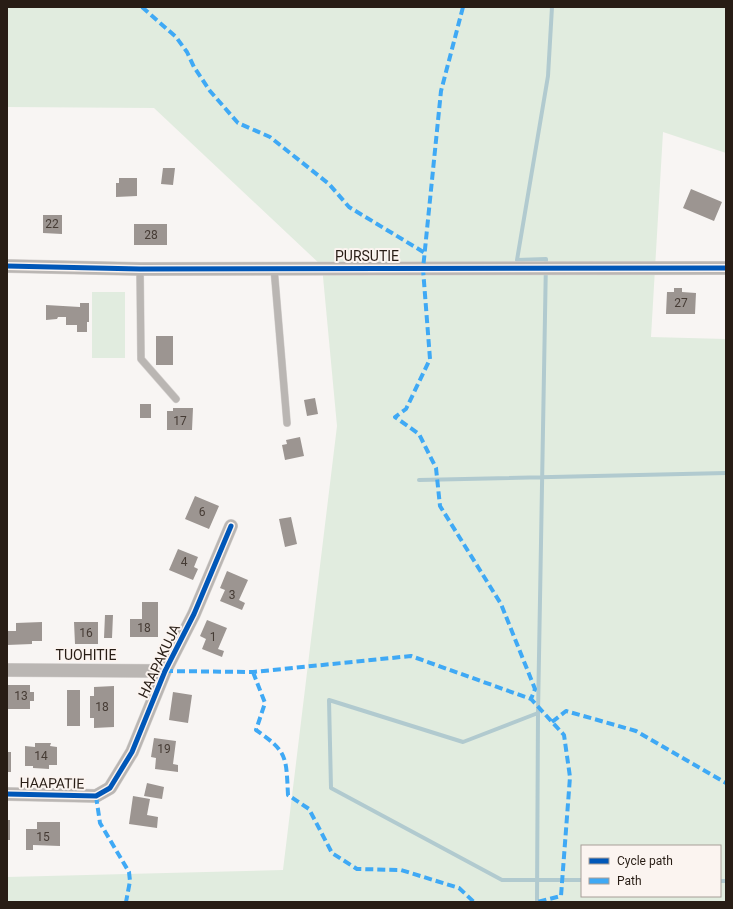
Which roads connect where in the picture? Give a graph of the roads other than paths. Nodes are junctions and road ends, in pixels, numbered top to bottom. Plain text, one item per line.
1 (7, 266) edge
2 (274, 268) junction
3 (726, 268) edge
4 (140, 269) junction
5 (176, 399) dead end
6 (287, 423) dead end
7 (231, 526) dead end
8 (7, 670) edge
9 (165, 671) junction
10 (7, 794) edge
11 (96, 796) joint

1 - 4 street, PURSUTIE
2 - 3 street, PURSUTIE
2 - 4 street, PURSUTIE
2 - 6 lane
4 - 5 lane
7 - 9 street, HAAPAKUJA
8 - 9 street, TUOHITIE
9 - 11 street, HAAPAKUJA
10 - 11 street, HAAPATIE

